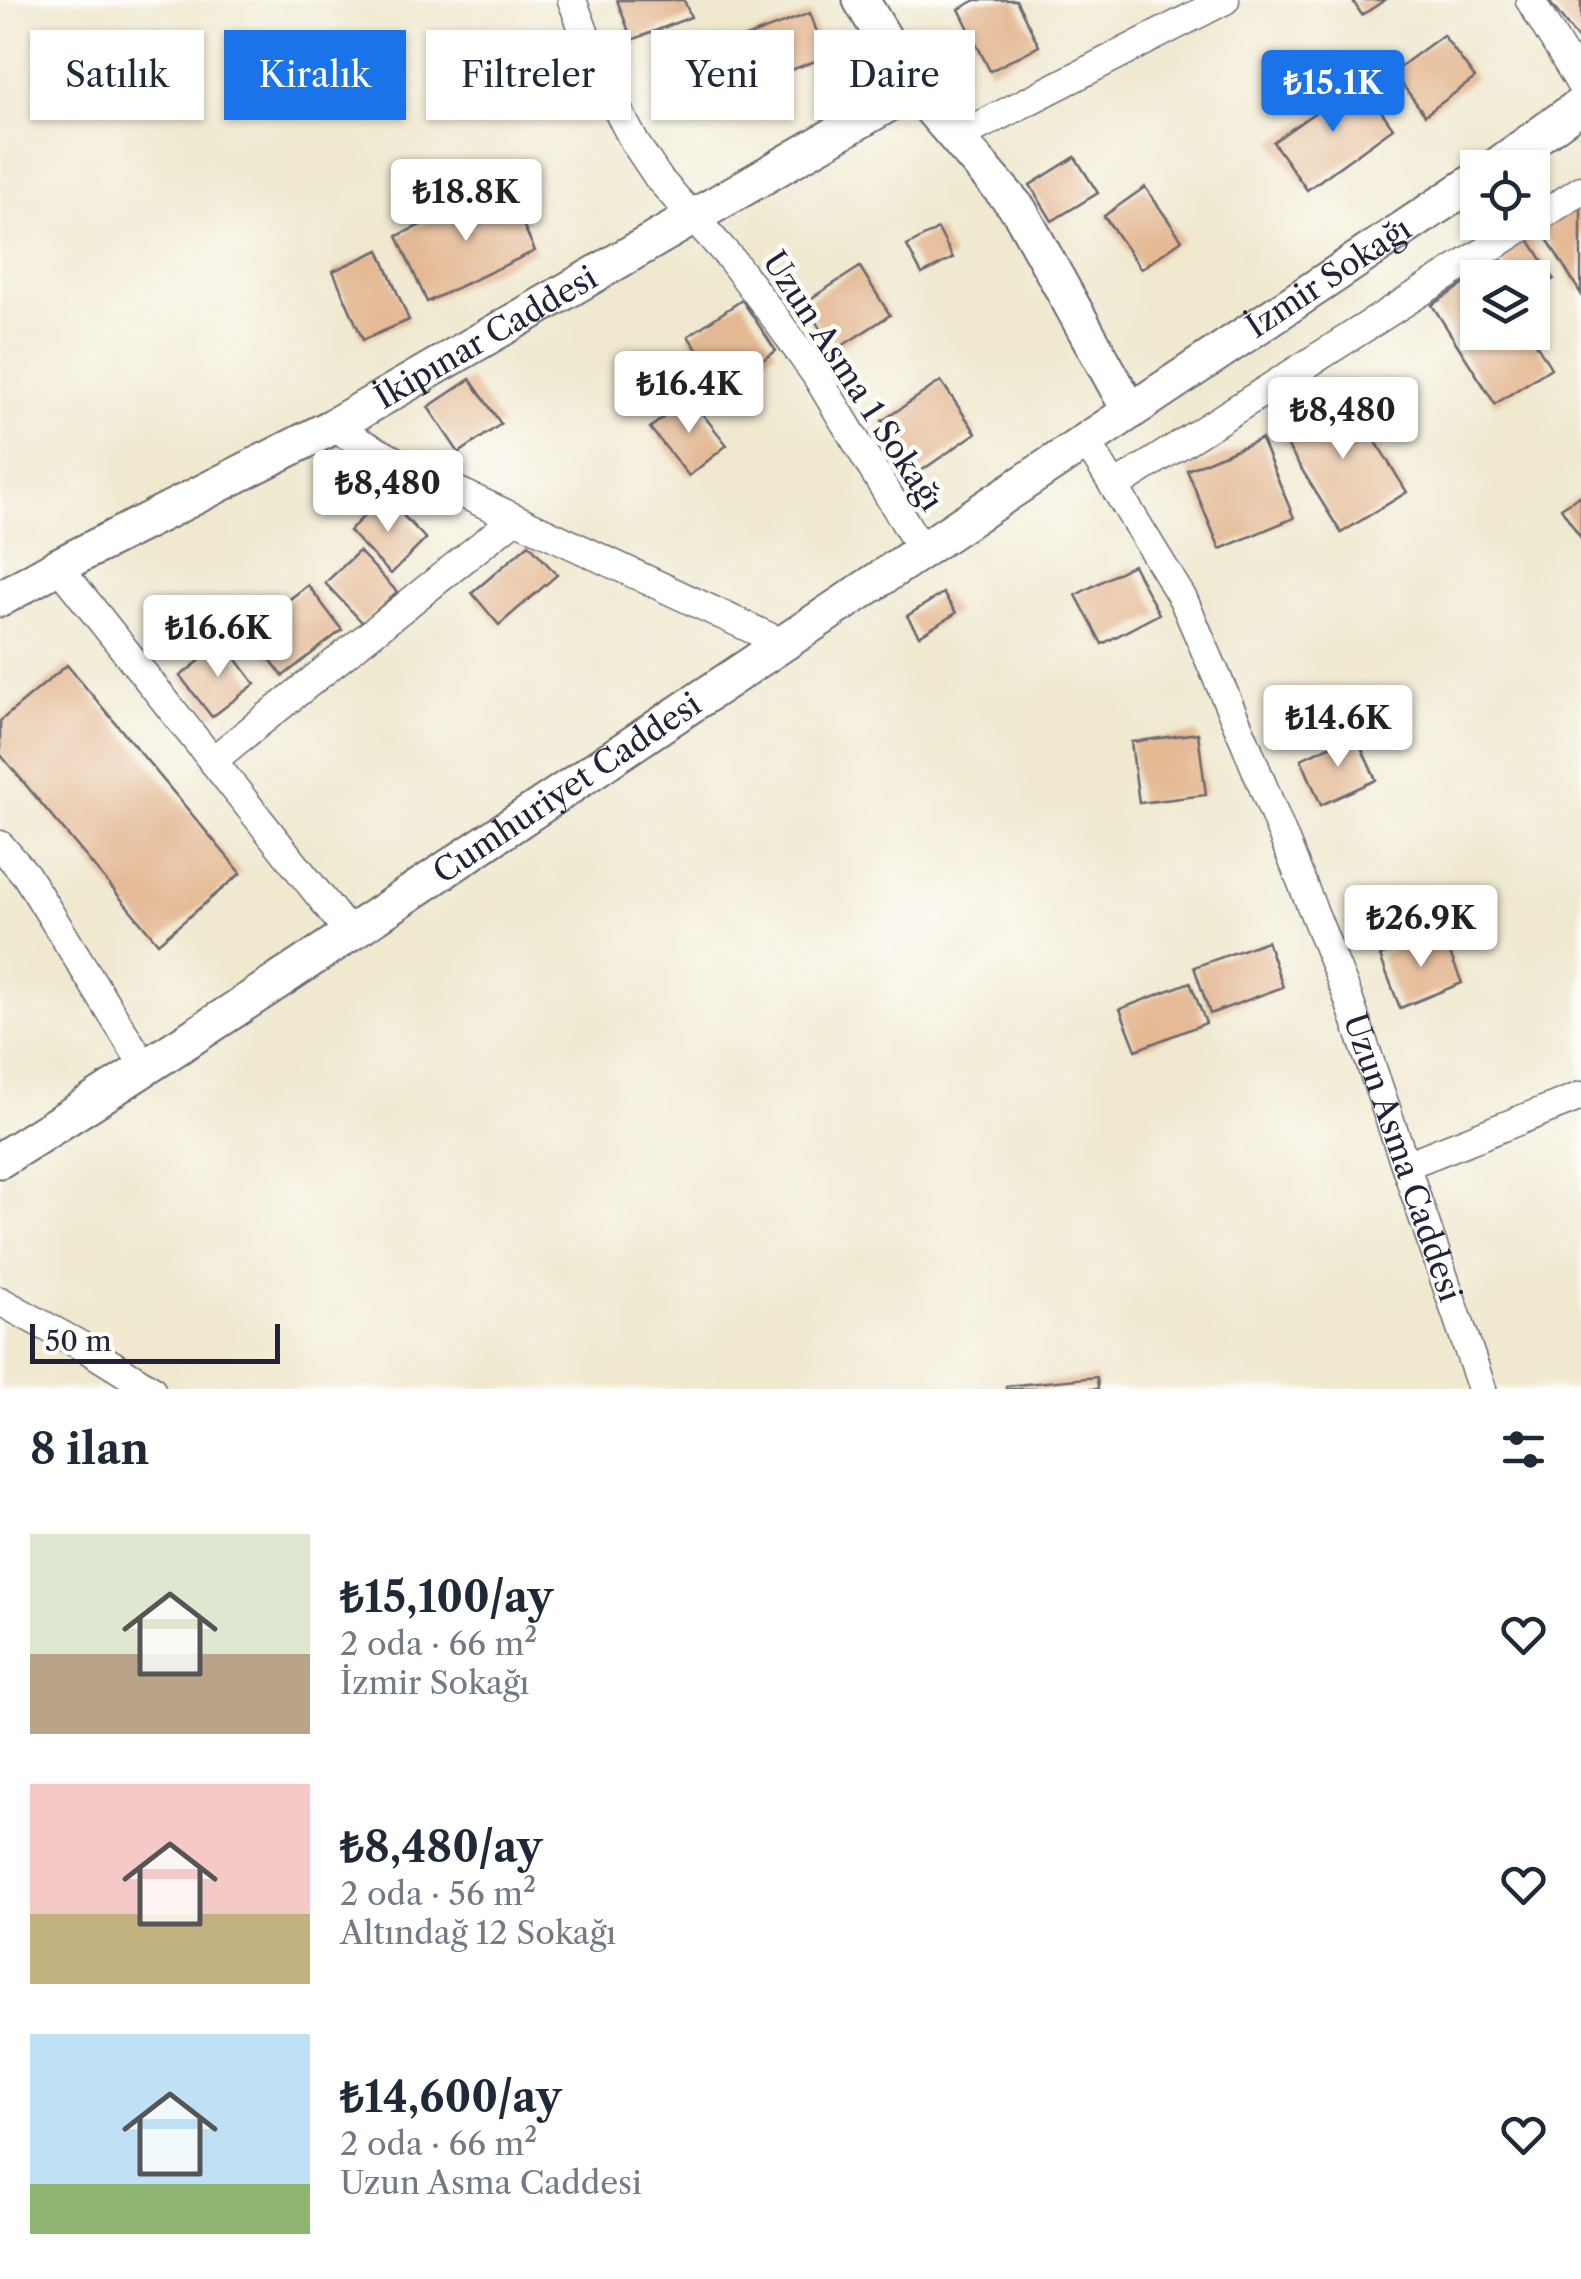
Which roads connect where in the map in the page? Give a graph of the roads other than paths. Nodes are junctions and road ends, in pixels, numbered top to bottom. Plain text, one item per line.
1 (572, 0) edge
2 (862, 0) edge
3 (1226, 0) edge
4 (1530, 0) edge
5 (879, 30) edge
6 (1581, 85) edge
7 (1581, 105) edge
8 (863, 120) edge
9 (942, 120) edge
10 (958, 137) junction
11 (1519, 150) edge
12 (1581, 190) edge
13 (1460, 191) edge
14 (1550, 210) edge
15 (693, 219) junction
16 (1504, 240) edge
17 (1129, 409) junction
18 (332, 427) junction
19 (1086, 439) junction
20 (1115, 486) junction
21 (514, 518) junction
22 (921, 549) junction
23 (58, 566) junction
24 (0, 598) edge
25 (782, 643) junction
26 (212, 761) junction
27 (0, 845) edge
28 (350, 934) junction
29 (146, 1069) junction
30 (1581, 1096) edge
31 (0, 1160) edge
32 (1406, 1165) junction
33 (0, 1301) edge
34 (151, 1389) edge
35 (1482, 1389) edge

1 - 15 street, Uzun Asma 1 Sokağı
2 - 5 street
3 - 10 street
4 - 6 street
7 - 11 street
8 - 15 street, İkipınar Caddesi
9 - 10 street
10 - 17 street
12 - 14 street
13 - 17 street, İzmir Sokağı
15 - 18 street, İkipınar Caddesi
15 - 22 street, Uzun Asma 1 Sokağı
16 - 20 street
17 - 19 street, Cumhuriyet Caddesi
18 - 21 street
18 - 23 street, İkipınar Caddesi
19 - 20 street, Uzun Asma Caddesi
19 - 22 street, Cumhuriyet Caddesi
20 - 32 street, Uzun Asma Caddesi
21 - 25 street
21 - 26 street
22 - 25 street, Cumhuriyet Caddesi
23 - 24 street, İkipınar Caddesi
23 - 26 street
25 - 28 street, Cumhuriyet Caddesi
26 - 28 street
27 - 29 street
28 - 29 street, Cumhuriyet Caddesi
29 - 31 street, Cumhuriyet Caddesi
30 - 32 street
32 - 35 street, Uzun Asma Caddesi
33 - 34 street

